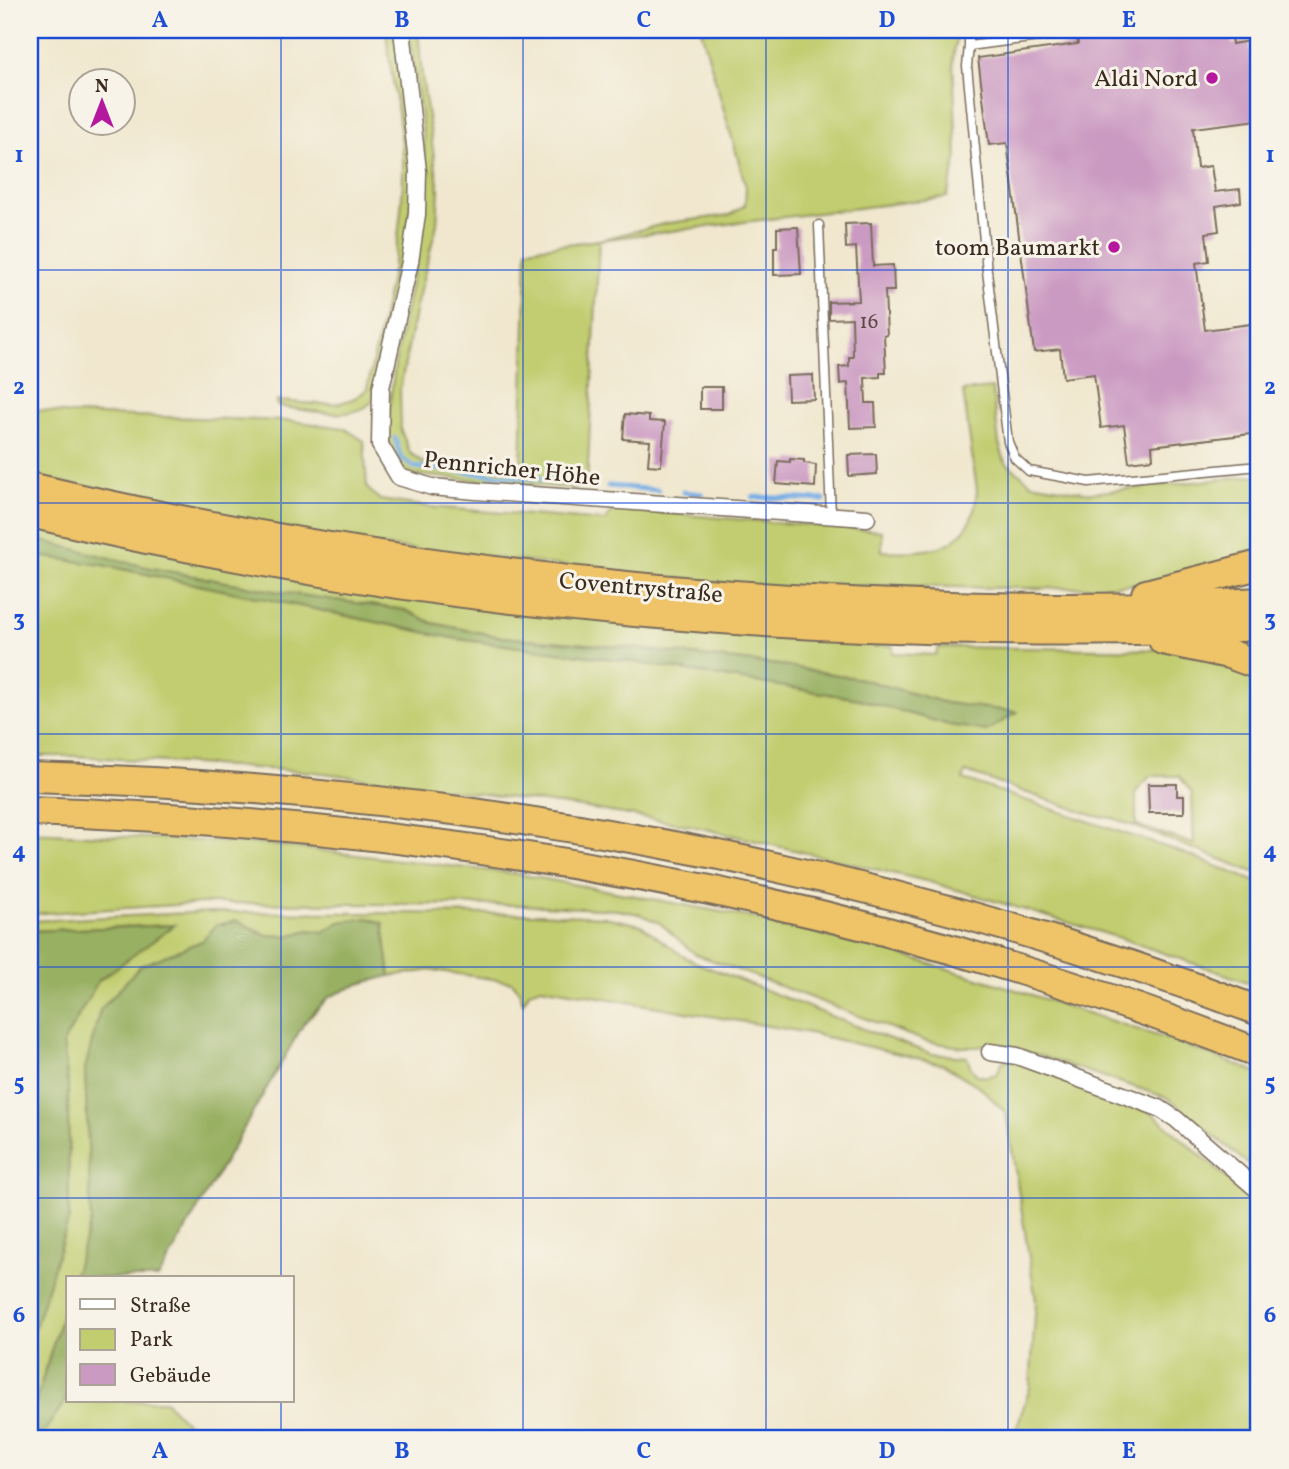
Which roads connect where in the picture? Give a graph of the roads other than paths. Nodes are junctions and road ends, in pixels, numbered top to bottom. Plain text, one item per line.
1 (402, 30) edge
2 (969, 30) edge
3 (1091, 30) edge
4 (969, 46) junction
5 (819, 225) dead end
6 (1259, 466) edge
7 (30, 487) edge
8 (30, 513) edge
9 (831, 516) junction
10 (867, 518) dead end
11 (1259, 565) edge
12 (1259, 602) edge
13 (1092, 608) junction
14 (1259, 626) edge
15 (1109, 630) junction
16 (1259, 665) edge
17 (30, 777) edge
18 (30, 811) edge
19 (1259, 1011) edge
20 (990, 1052) dead end
21 (1259, 1053) edge
22 (1259, 1191) edge

1 - 9 street, Pennricher Höhe
2 - 4 lane
3 - 4 lane
4 - 6 lane
5 - 9 lane
7 - 13 highway, Coventrystraße
8 - 15 highway
9 - 10 street, Pennricher Höhe
11 - 13 highway
12 - 13 highway, Coventrystraße
14 - 15 highway
15 - 16 highway
17 - 19 highway
18 - 21 highway
20 - 22 street

